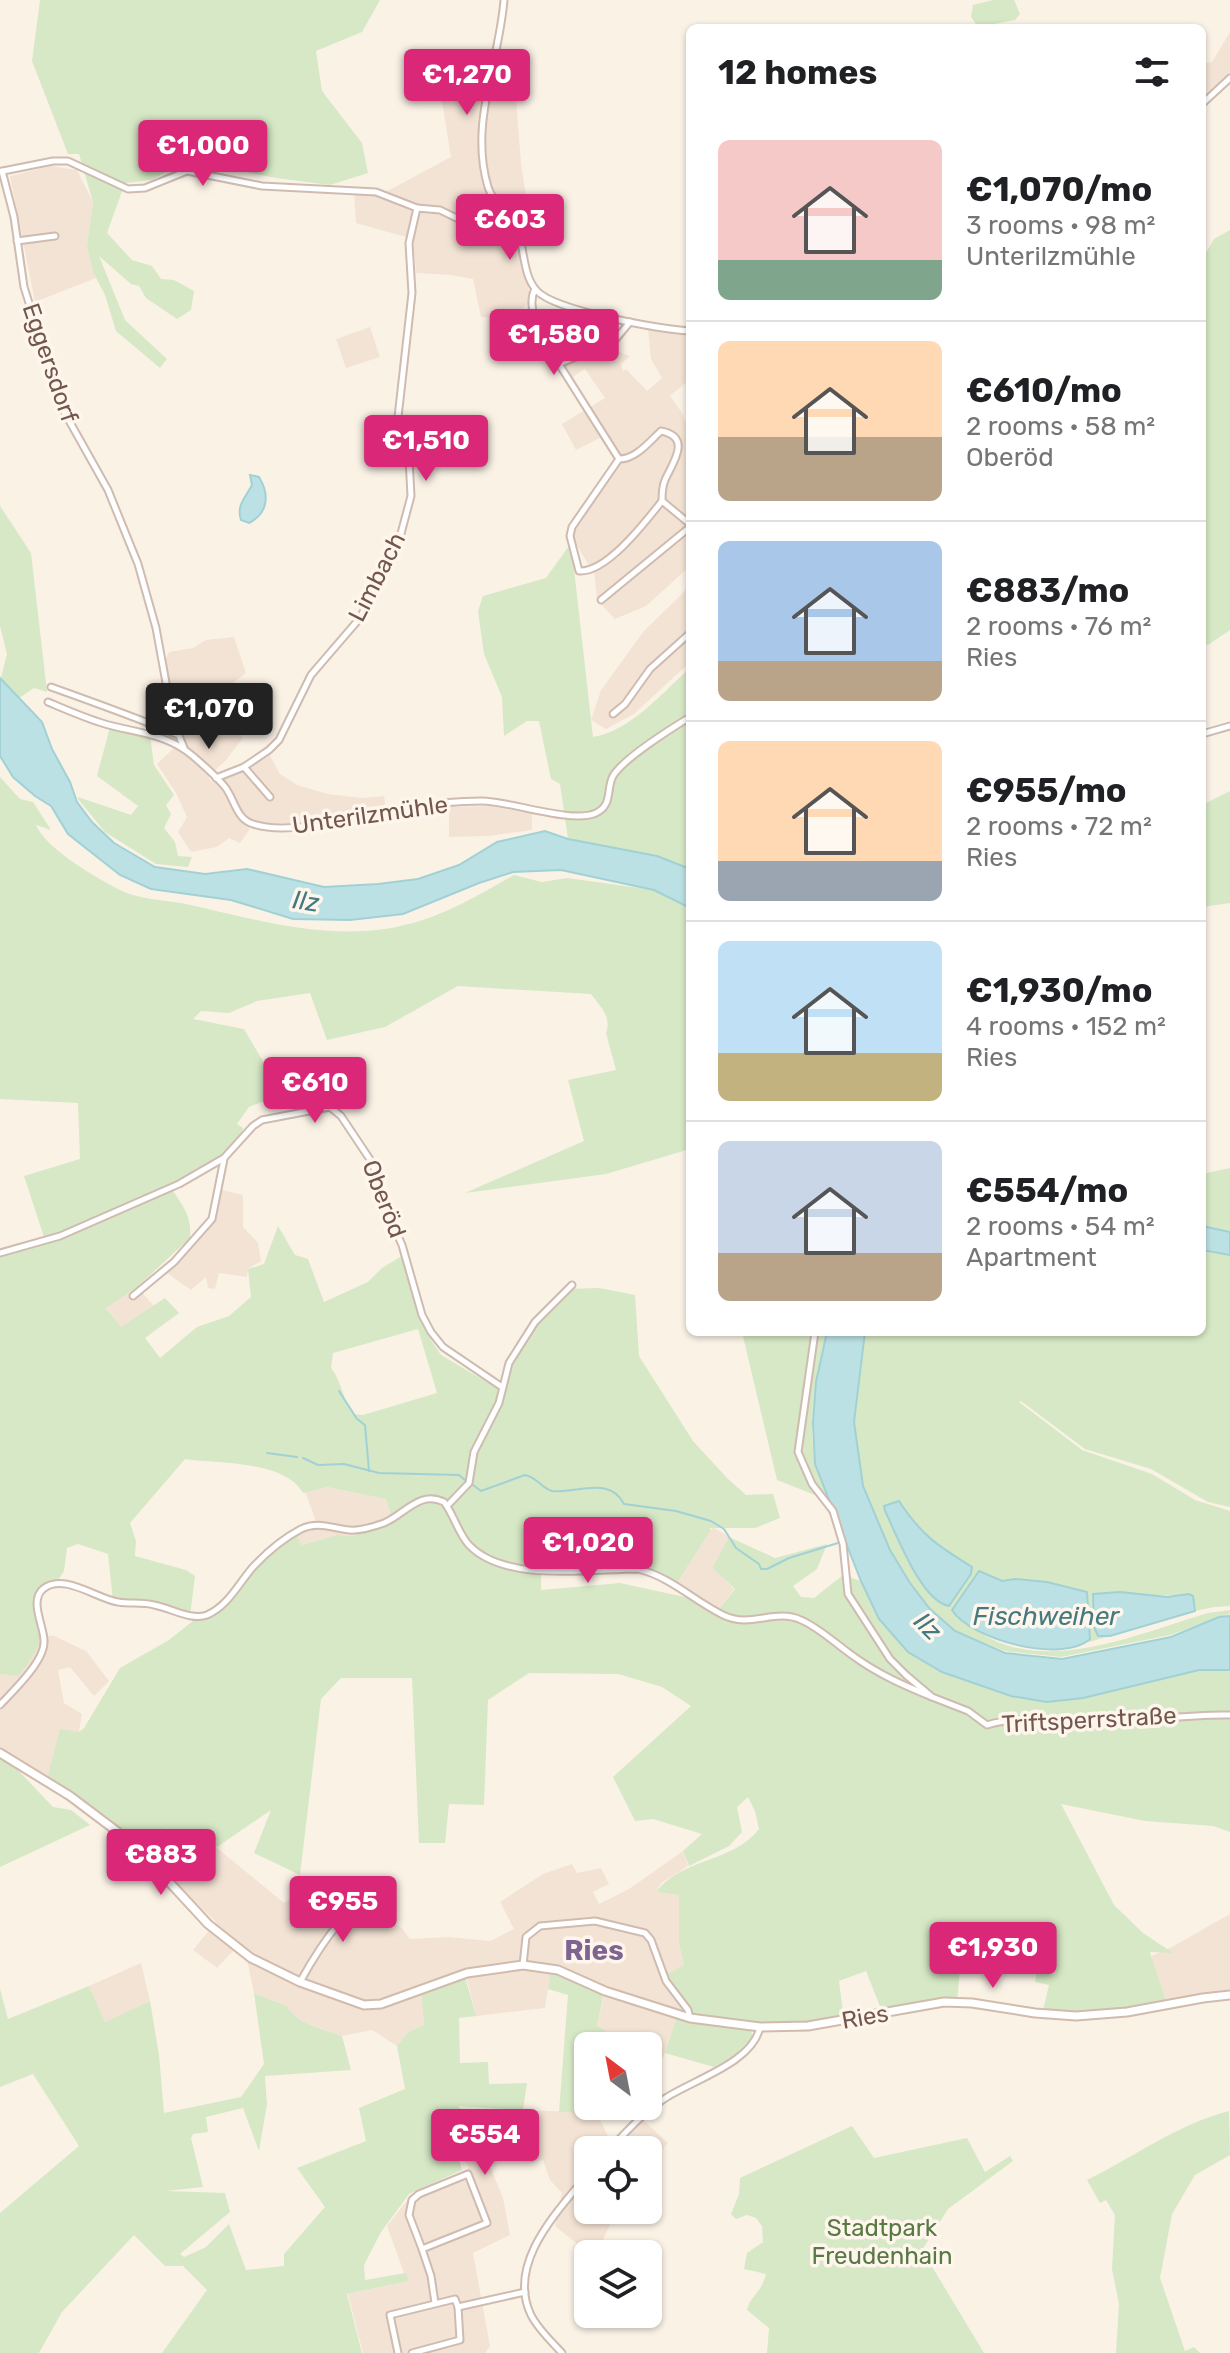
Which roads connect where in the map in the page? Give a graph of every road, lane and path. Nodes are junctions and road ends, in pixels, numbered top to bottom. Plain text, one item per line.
1 (504, 0) edge
2 (1230, 78) edge
3 (1206, 100) edge
4 (1, 172) edge
5 (417, 208) junction
6 (509, 219) junction
7 (55, 236) dead end
8 (17, 241) junction
9 (535, 289) junction
10 (630, 322) junction
11 (686, 331) edge
12 (559, 364) junction
13 (619, 459) junction
14 (662, 501) junction
15 (686, 523) edge
16 (686, 529) edge
17 (601, 600) dead end
18 (686, 637) edge
19 (51, 687) dead end
20 (48, 702) dead end
21 (613, 714) dead end
22 (686, 719) edge
23 (1230, 726) edge
24 (1206, 733) edge
25 (177, 734) junction
26 (184, 749) junction
27 (244, 767) junction
28 (216, 778) junction
29 (270, 797) dead end
30 (224, 1158) junction
31 (0, 1253) edge
32 (572, 1285) dead end
33 (133, 1296) dead end
34 (814, 1336) edge
35 (502, 1387) junction
36 (447, 1506) junction
37 (932, 1697) junction
38 (0, 1705) edge
39 (1230, 1715) edge
40 (0, 1753) edge
41 (375, 1893) dead end
42 (523, 1965) junction
43 (300, 1982) junction
44 (1230, 1995) edge
45 (690, 2018) junction
46 (760, 2027) junction
47 (624, 2136) edge
48 (574, 2194) edge
49 (422, 2249) junction
50 (525, 2292) junction
51 (435, 2303) junction
52 (458, 2307) junction
53 (398, 2353) edge
54 (412, 2353) edge
55 (562, 2353) edge

1 - 6 street
2 - 3 street
4 - 5 street
4 - 8 street, Eggersdorf
5 - 6 street
5 - 27 street, Limbach
6 - 9 street
7 - 8 street
8 - 25 street, Eggersdorf
9 - 10 street
9 - 12 street
10 - 11 street
10 - 12 street
12 - 13 street
13 - 14 street
13 - 14 street
14 - 15 street
16 - 17 street
18 - 21 street
19 - 25 street
20 - 26 street
22 - 28 street, Unterilzmühle
23 - 24 street
25 - 26 street, Eggersdorf
26 - 28 street, Unterilzmühle
27 - 28 street, Limbach
27 - 29 street
30 - 31 street, Oberöd
30 - 33 street
30 - 35 street, Oberöd
32 - 35 street
34 - 37 street, Triftsperrstraße
35 - 36 street
36 - 37 street
36 - 38 street
37 - 39 street, Triftsperrstraße
40 - 43 street, Ries
41 - 43 street
42 - 43 street, Ries
42 - 45 street, Ries
42 - 45 street
44 - 46 street, Ries
45 - 46 street, Ries
46 - 47 street
48 - 50 street
49 - 49 street
49 - 51 street
50 - 52 street
50 - 55 street
51 - 52 street
51 - 53 street
52 - 54 street

